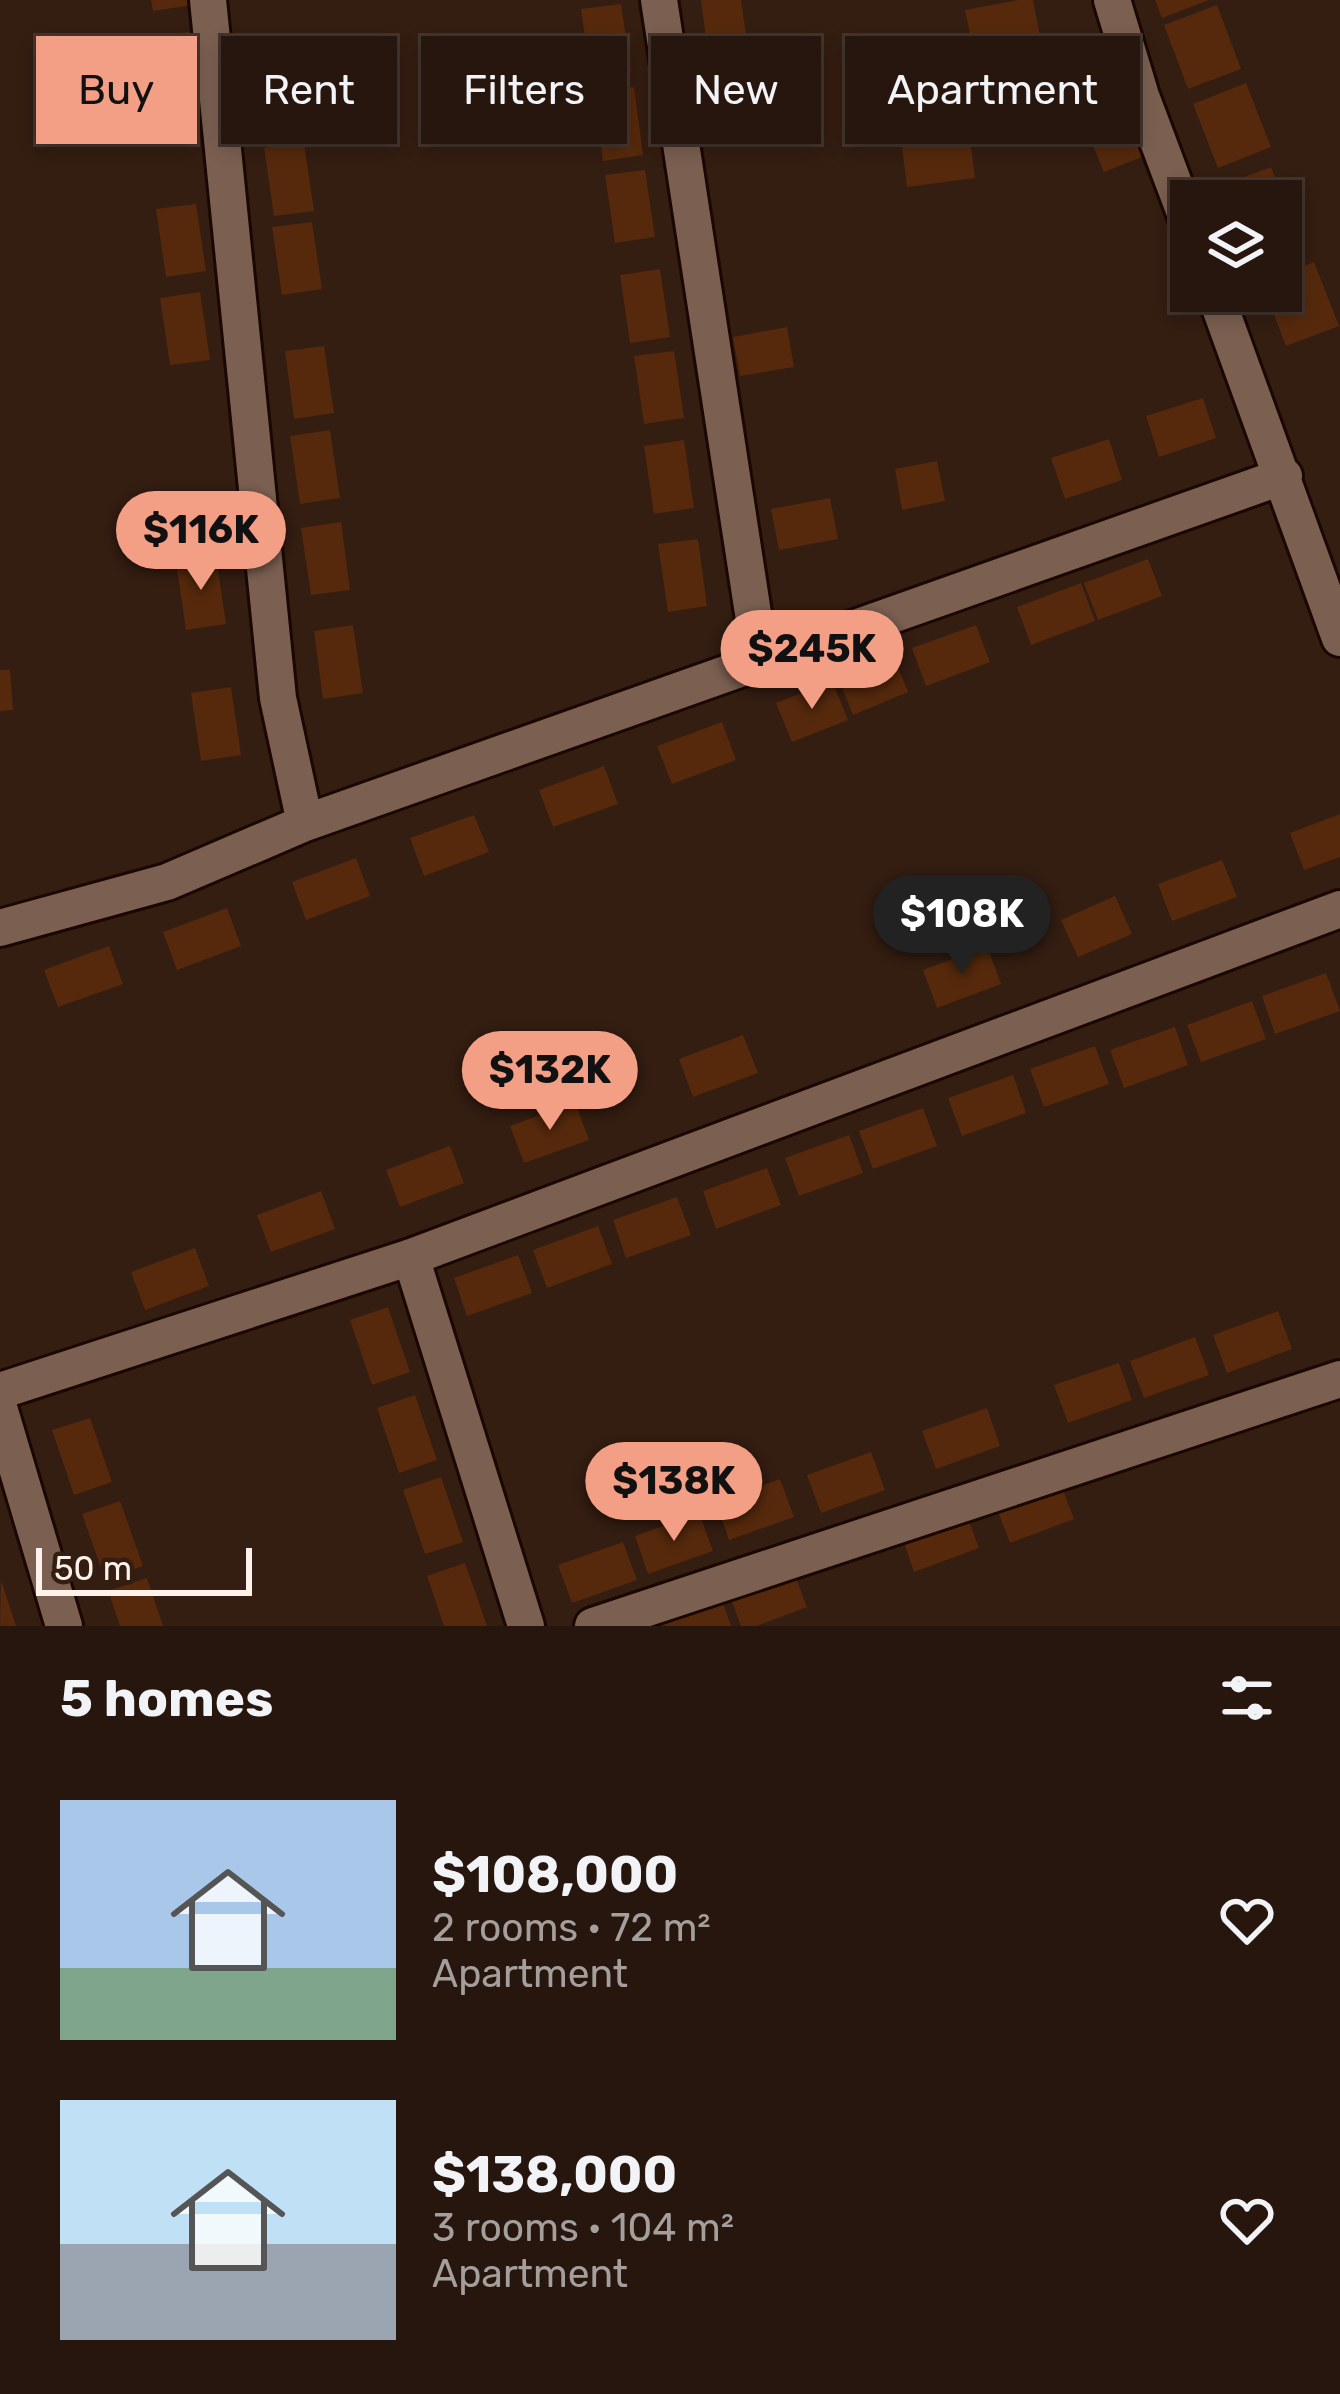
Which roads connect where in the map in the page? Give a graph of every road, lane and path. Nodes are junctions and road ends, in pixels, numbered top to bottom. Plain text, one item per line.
1 (208, 0) edge
2 (659, 0) edge
3 (1112, 0) edge
4 (1173, 180) edge
5 (1222, 312) edge
6 (1284, 476) junction
7 (1340, 638) edge
8 (760, 659) junction
9 (305, 823) junction
10 (1340, 909) edge
11 (0, 928) edge
12 (411, 1257) junction
13 (1340, 1379) edge
14 (0, 1391) edge
15 (0, 1411) edge
16 (64, 1626) edge
17 (526, 1626) edge
18 (593, 1626) edge

1 - 9 street
2 - 8 street
3 - 4 street
5 - 6 street
6 - 7 street
6 - 8 street
8 - 9 street
9 - 11 street
10 - 12 street
12 - 14 street
12 - 17 street
13 - 18 street
15 - 16 street

